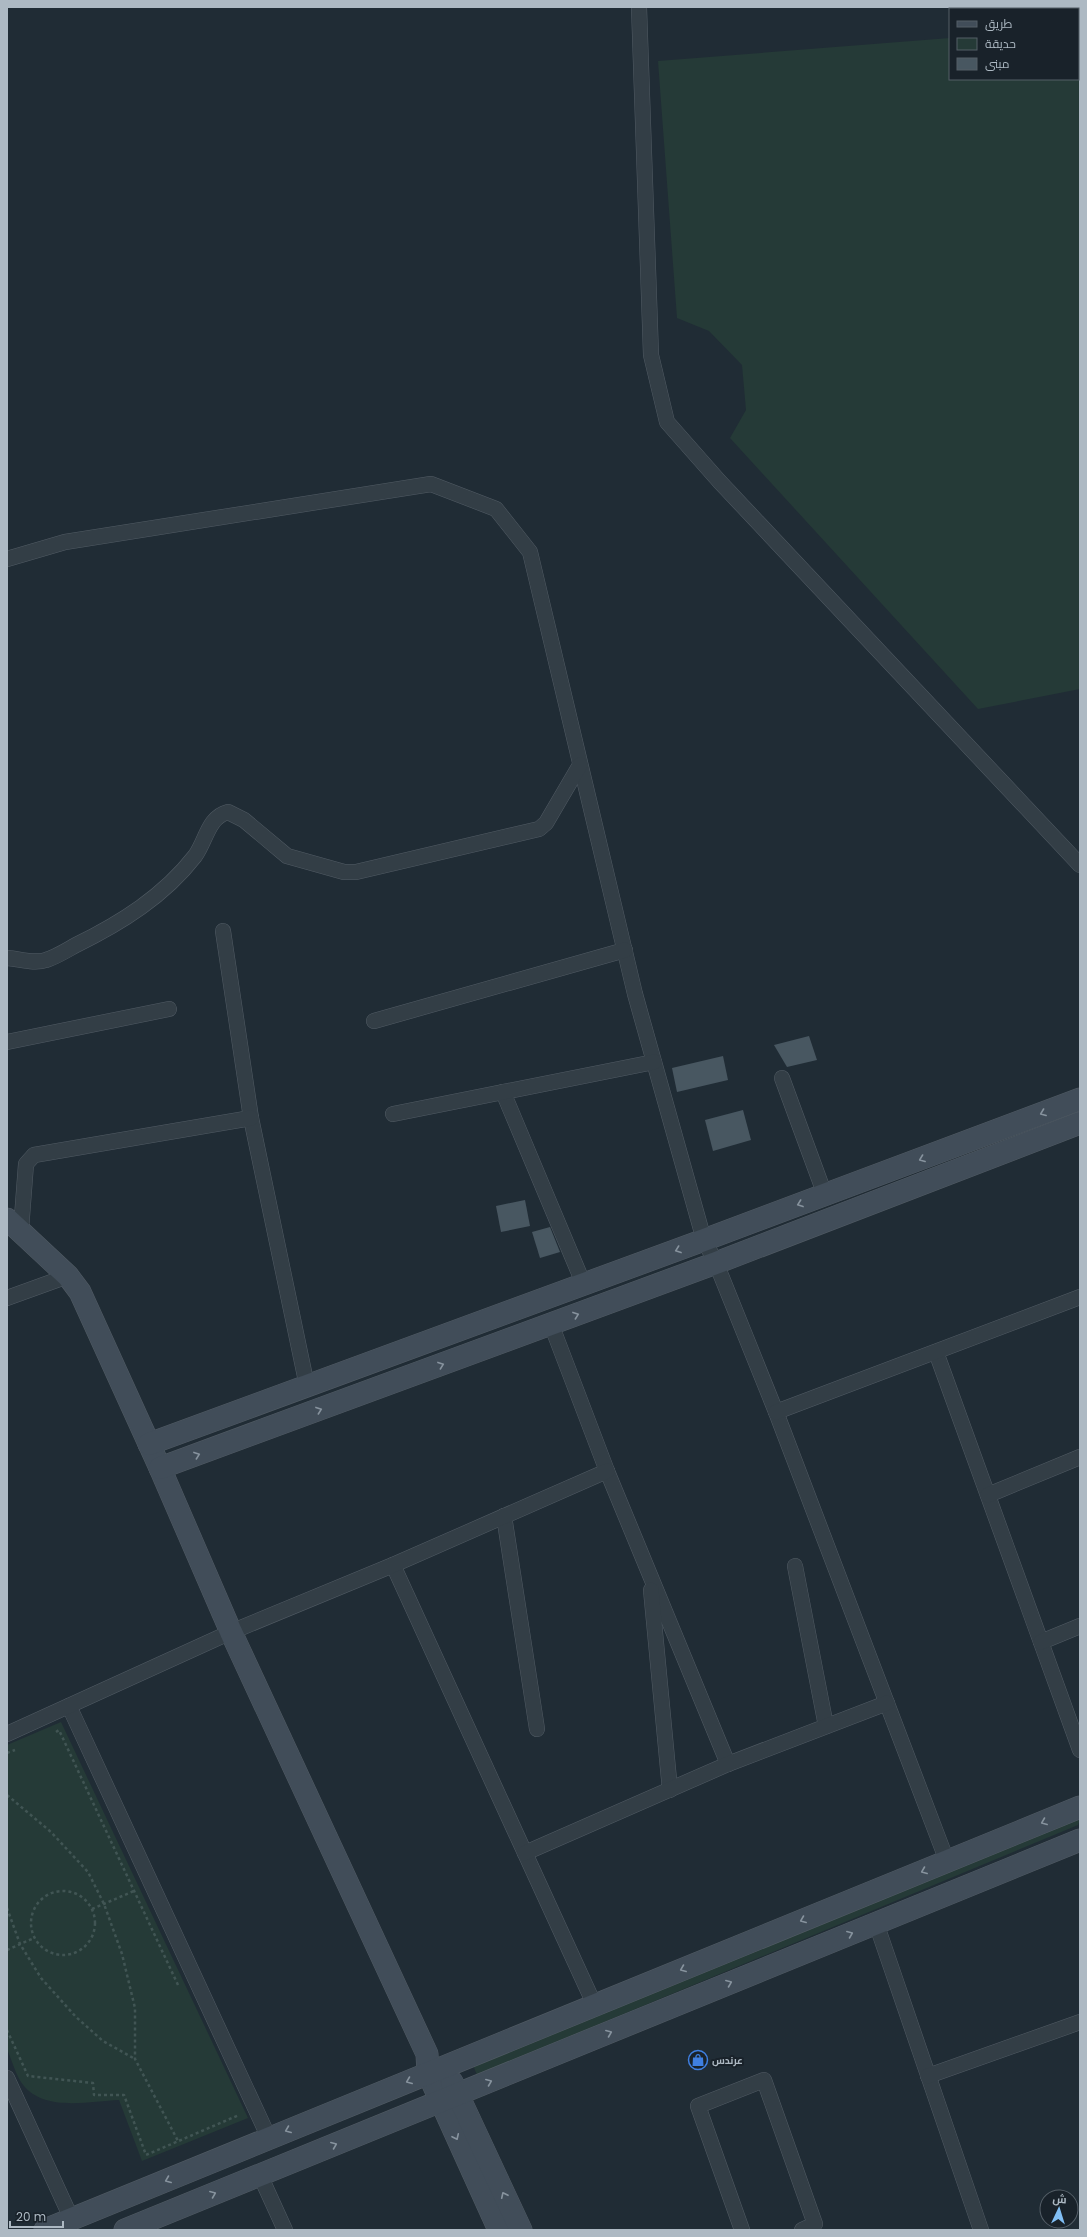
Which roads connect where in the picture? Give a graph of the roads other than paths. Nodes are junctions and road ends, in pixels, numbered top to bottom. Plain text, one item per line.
1 (639, 7) edge
2 (7, 559) edge
3 (580, 765) junction
4 (1080, 865) edge
5 (223, 931) dead end
6 (624, 950) junction
7 (7, 958) edge
8 (169, 1009) dead end
9 (374, 1021) dead end
10 (7, 1042) edge
11 (654, 1062) junction
12 (782, 1078) dead end
13 (503, 1092) junction
14 (1080, 1099) edge
15 (393, 1114) dead end
16 (251, 1118) junction
17 (1080, 1123) edge
18 (824, 1195) junction
19 (14, 1225) edge
20 (704, 1240) junction
21 (716, 1263) junction
22 (68, 1276) junction
23 (584, 1285) junction
24 (1080, 1297) edge
25 (7, 1298) edge
26 (551, 1324) junction
27 (936, 1352) junction
28 (307, 1386) junction
29 (776, 1412) junction
30 (149, 1444) junction
31 (1080, 1456) edge
32 (160, 1468) junction
33 (607, 1471) junction
34 (988, 1495) junction
35 (504, 1516) junction
36 (393, 1565) junction
37 (794, 1566) dead end
38 (650, 1575) junction
39 (1080, 1626) edge
40 (230, 1632) junction
41 (1041, 1642) junction
42 (887, 1702) junction
43 (69, 1706) junction
44 (826, 1726) junction
45 (537, 1729) dead end
46 (7, 1734) edge
47 (1080, 1750) edge
48 (728, 1764) junction
49 (670, 1790) junction
50 (1080, 1807) edge
51 (1080, 1840) edge
52 (525, 1853) junction
53 (947, 1861) junction
54 (876, 1923) junction
55 (594, 2006) junction
56 (1080, 2022) edge
57 (433, 2065) junction
58 (928, 2076) junction
59 (7, 2078) edge
60 (449, 2098) junction
61 (269, 2138) junction
62 (260, 2175) junction
63 (72, 2220) junction
64 (45, 2230) edge
65 (125, 2230) edge
66 (285, 2230) edge
67 (498, 2230) edge
68 (520, 2230) edge
69 (742, 2230) edge
70 (802, 2230) edge
71 (981, 2230) edge

1 - 4 street
2 - 3 street
3 - 6 street
3 - 7 street
5 - 16 street
6 - 9 street
6 - 11 street
8 - 10 street
11 - 13 street
11 - 20 street
12 - 18 street
13 - 15 street
13 - 23 street
14 -> 18 street
16 - 19 street
16 - 28 street
17 - 21 street
18 -> 20 street
19 - 22 street
20 - 21 street
20 -> 23 street
26 -> 21 street
21 - 29 street
22 - 25 street
22 - 30 street
23 - 28 street
24 - 27 street
32 -> 26 street
26 - 33 street
27 - 29 street
27 - 34 street
28 - 30 street
29 - 42 street
30 - 32 street
31 - 34 street
32 - 40 street
33 - 35 street
33 - 38 street
34 - 41 street
35 - 36 street
35 - 45 street
36 - 40 street
36 - 52 street
37 - 44 street
38 - 48 street
38 - 49 street
39 - 41 street
40 - 43 street
40 - 57 street
41 - 47 street
42 - 44 street
42 - 53 street
43 - 46 street
43 - 61 street
44 - 48 street
48 - 49 street
49 - 52 street
50 -> 53 street
51 - 54 street
52 - 55 street
53 -> 55 street
54 - 58 street
60 -> 54 street
55 - 57 street
56 - 58 street
57 - 60 street
57 -> 61 street
58 - 71 street
59 - 63 street
62 -> 60 street
60 -> 67 street
68 -> 60 street
61 -> 63 street
65 -> 62 street
62 - 66 street
63 - 64 street
69 - 70 street

